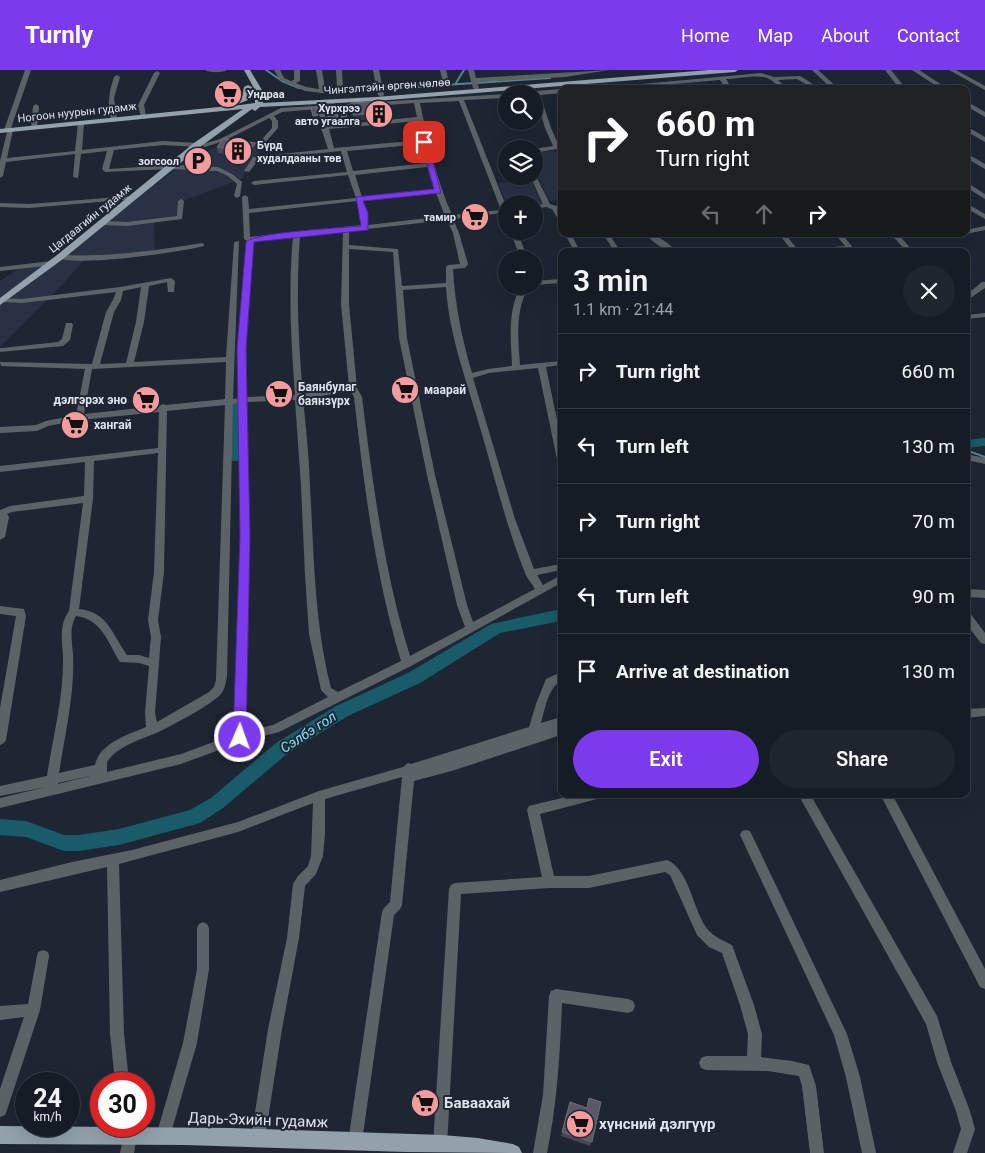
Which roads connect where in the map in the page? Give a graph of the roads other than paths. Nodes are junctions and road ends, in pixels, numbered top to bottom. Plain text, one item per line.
1 (28, 70) edge
2 (208, 70) edge
3 (224, 70) edge
4 (239, 70) edge
5 (247, 70) edge
6 (277, 70) edge
7 (297, 70) edge
8 (320, 70) edge
9 (339, 70) edge
10 (376, 70) edge
11 (443, 70) edge
12 (471, 70) edge
13 (504, 70) edge
14 (607, 70) edge
15 (700, 70) edge
16 (735, 70) edge
17 (814, 70) edge
18 (888, 70) edge
19 (915, 70) edge
20 (952, 70) edge
21 (565, 72) edge
22 (685, 72) edge
23 (157, 73) dead end
24 (540, 73) edge
25 (724, 76) edge
26 (116, 77) dead end
27 (504, 79) junction
28 (772, 79) junction
29 (622, 80) junction
30 (290, 84) junction
31 (475, 84) junction
32 (590, 85) edge
33 (627, 85) edge
34 (659, 85) edge
35 (779, 85) edge
36 (811, 85) edge
37 (831, 85) edge
38 (900, 85) edge
39 (939, 85) edge
40 (248, 87) junction
41 (558, 87) edge
42 (985, 88) edge
43 (340, 90) junction
44 (322, 91) junction
45 (558, 91) edge
46 (259, 92) junction
47 (543, 93) edge
48 (378, 95) junction
49 (498, 97) edge
50 (461, 99) junction
51 (280, 100) junction
52 (288, 103) junction
53 (417, 103) junction
54 (256, 104) junction
55 (348, 104) junction
56 (36, 106) dead end
57 (970, 106) edge
58 (320, 107) junction
59 (222, 108) junction
60 (270, 115) junction
61 (985, 115) edge
62 (143, 116) junction
63 (543, 116) edge
64 (420, 118) junction
65 (114, 119) junction
66 (236, 122) junction
67 (81, 123) junction
68 (344, 126) junction
69 (34, 128) junction
70 (324, 128) junction
71 (6, 131) edge
72 (970, 131) edge
73 (985, 140) edge
74 (424, 142) junction
75 (259, 146) dead end
76 (199, 147) junction
77 (112, 149) junction
78 (343, 149) junction
79 (331, 150) junction
80 (543, 150) edge
81 (80, 152) junction
82 (970, 158) edge
83 (4, 160) junction
84 (430, 165) junction
85 (170, 166) junction
86 (985, 167) edge
87 (247, 171) dead end
88 (351, 173) junction
89 (0, 176) edge
90 (76, 177) dead end
91 (254, 183) dead end
92 (537, 185) edge
93 (970, 187) edge
94 (438, 191) junction
95 (499, 195) edge
96 (237, 196) dead end
97 (245, 197) dead end
98 (985, 197) edge
99 (132, 198) junction
100 (359, 199) junction
101 (181, 202) dead end
102 (0, 205) edge
103 (547, 205) junction
104 (543, 206) edge
105 (970, 207) edge
106 (558, 208) edge
107 (246, 212) junction
108 (498, 213) edge
109 (448, 217) junction
110 (985, 217) edge
111 (102, 223) junction
112 (366, 228) junction
113 (985, 228) edge
114 (346, 230) junction
115 (970, 231) edge
116 (297, 235) junction
117 (608, 237) edge
118 (652, 237) edge
119 (784, 237) edge
120 (841, 237) edge
121 (897, 237) edge
122 (253, 239) junction
123 (237, 242) dead end
124 (202, 245) dead end
125 (347, 247) junction
126 (615, 248) edge
127 (670, 248) edge
128 (794, 248) edge
129 (850, 248) edge
130 (907, 248) edge
131 (60, 257) junction
132 (249, 258) junction
133 (237, 260) junction
134 (52, 263) junction
135 (0, 269) edge
136 (558, 281) edge
137 (543, 282) edge
138 (985, 284) edge
139 (145, 285) junction
140 (449, 285) junction
141 (399, 288) junction
142 (120, 290) junction
143 (171, 290) dead end
144 (521, 295) edge
145 (970, 296) edge
146 (2, 301) edge
147 (985, 315) edge
148 (970, 317) edge
149 (68, 325) dead end
150 (1, 350) edge
151 (230, 359) junction
152 (558, 363) edge
153 (130, 366) junction
154 (542, 366) junction
155 (1, 367) edge
156 (92, 367) junction
157 (516, 368) junction
158 (468, 377) junction
159 (353, 388) junction
160 (298, 397) junction
161 (244, 400) junction
162 (230, 401) junction
163 (163, 407) junction
164 (80, 417) junction
165 (0, 430) edge
166 (558, 444) edge
167 (161, 450) junction
168 (90, 458) junction
169 (970, 458) edge
170 (985, 461) edge
171 (0, 469) edge
172 (88, 499) junction
173 (0, 514) edge
174 (0, 537) edge
175 (558, 568) edge
176 (530, 574) junction
177 (558, 582) edge
178 (541, 590) junction
179 (970, 593) edge
180 (985, 594) edge
181 (0, 610) edge
182 (74, 612) junction
183 (970, 621) edge
184 (470, 628) junction
185 (985, 640) edge
186 (154, 663) junction
187 (407, 663) junction
188 (558, 678) edge
189 (338, 698) junction
190 (985, 712) edge
191 (970, 714) edge
192 (558, 722) edge
193 (152, 730) junction
194 (534, 730) junction
195 (558, 731) edge
196 (240, 737) junction
197 (0, 740) edge
198 (408, 773) junction
199 (101, 774) junction
200 (53, 778) junction
201 (0, 791) edge
202 (52, 791) junction
203 (319, 796) junction
204 (581, 798) edge
205 (806, 798) edge
206 (888, 798) edge
207 (0, 803) edge
208 (746, 835) dead end
209 (113, 860) junction
210 (549, 882) junction
211 (0, 886) edge
212 (203, 928) dead end
213 (43, 956) dead end
214 (985, 982) edge
215 (628, 1006) dead end
216 (33, 1010) junction
217 (0, 1013) edge
218 (706, 1063) dead end
219 (754, 1064) junction
220 (121, 1072) edge
221 (0, 1110) edge
222 (0, 1135) edge
223 (90, 1136) edge
224 (155, 1136) edge
225 (163, 1136) junction
226 (258, 1138) junction
227 (440, 1145) junction
228 (361, 1146) edge
229 (513, 1153) edge
230 (540, 1153) edge
231 (817, 1153) edge
232 (869, 1153) edge
233 (960, 1153) edge

1 - 71 street
2 - 3 street
4 - 40 main road
5 - 46 main road
6 - 30 street
7 - 30 street
8 - 44 street
9 - 43 street
10 - 48 street
11 - 48 street
12 - 31 street
13 - 27 street
14 - 21 street
15 - 22 main road, Чингэлтэйн өргөн чөлөө
16 - 25 main road, Чингэлтэйн өргөн чөлөө
17 - 37 street
18 - 38 street
19 - 39 street
20 - 42 street
21 - 24 street
22 - 25 main road, Чингэлтэйн өргөн чөлөө
22 - 29 main road, Чингэлтэйн өргөн чөлөө
22 - 31 main road, Чингэлтэйн өргөн чөлөө
23 - 62 street
24 - 27 street
25 - 28 street
25 - 34 street
26 - 65 street
27 - 31 street
28 - 35 street
28 - 36 street
29 - 32 main road, Чингэлтэйн өргөн чөлөө
29 - 33 street
30 - 44 street
31 - 48 main road, Чингэлтэйн өргөн чөлөө
40 - 54 main road
40 - 59 main road
41 - 48 main road, Чингэлтэйн өргөн чөлөө
43 - 44 street
43 - 48 street
45 - 47 street
46 - 51 main road
46 - 54 main road
48 - 51 main road, Чингэлтэйн өргөн чөлөө
48 - 53 street
48 - 55 main road, Чингэлтэйн өргөн чөлөө
49 - 50 street
50 - 53 street
50 - 95 street
51 - 54 main road, Чингэлтэйн өргөн чөлөө
52 - 54 main road, Чингэлтэйн өргөн чөлөө
52 - 55 main road, Чингэлтэйн өргөн чөлөө
52 - 66 main road
53 - 64 street
54 - 59 main road, Ногоон нуурын гудамж
54 - 66 main road, Цагдаагийн гудамж
55 - 58 street
55 - 68 street
56 - 69 street
57 - 61 street
58 - 60 street
58 - 70 street
59 - 62 main road, Ногоон нуурын гудамж
59 - 66 main road
60 - 75 street
60 - 76 street
62 - 65 main road, Ногоон нуурын гудамж
63 - 80 street
64 - 68 street
64 - 74 street
65 - 67 main road, Ногоон нуурын гудамж
66 - 76 main road, Цагдаагийн гудамж
67 - 69 main road, Ногоон нуурын гудамж
67 - 81 street
68 - 70 street
69 - 71 main road, Ногоон нуурын гудамж
70 - 79 street
71 - 83 street
72 - 73 street
74 - 78 street
74 - 84 street
76 - 77 street
76 - 85 main road, Цагдаагийн гудамж
77 - 81 street
77 - 85 street
78 - 79 street
78 - 88 street
79 - 87 street
81 - 83 street
81 - 90 street
82 - 86 street
83 - 89 street
84 - 88 street
84 - 94 street
85 - 96 street
85 - 99 main road, Цагдаагийн гудамж
88 - 91 street
88 - 100 street
92 - 103 street
93 - 98 street
94 - 100 street
94 - 109 street
97 - 107 street
99 - 102 street
99 - 111 main road, Цагдаагийн гудамж
100 - 107 street
100 - 112 street
101 - 111 street
103 - 104 street
103 - 106 street
105 - 110 street
107 - 122 street
108 - 109 street
109 - 112 street
109 - 140 street
111 - 131 main road, Цагдаагийн гудамж
112 - 114 street
113 - 115 street
114 - 116 street
114 - 125 street
116 - 122 street
116 - 160 street
117 - 126 street
118 - 127 street
119 - 128 street
120 - 129 street
121 - 130 street
122 - 132 street
123 - 133 street
124 - 131 street
125 - 141 street
125 - 159 street
131 - 134 main road, Цагдаагийн гудамж
132 - 133 street
132 - 161 street
133 - 151 street
134 - 135 street
134 - 146 main road, Цагдаагийн гудамж
136 - 137 street
138 - 145 street
139 - 142 street
139 - 143 street
139 - 153 street
140 - 141 street
140 - 158 street
141 - 184 street
142 - 146 street
142 - 156 street
144 - 157 street
147 - 148 street
149 - 150 street
150 - 155 street
151 - 153 street
151 - 162 street
152 - 154 street
153 - 156 street
154 - 157 street
154 - 166 street
155 - 156 street
156 - 164 street
157 - 158 street
158 - 176 street
159 - 160 street
159 - 187 street
160 - 161 street
160 - 189 street
161 - 162 street
161 - 196 street
162 - 163 street
162 - 193 street
163 - 164 street
163 - 167 street
164 - 165 street
167 - 168 street
167 - 186 street
168 - 171 street
168 - 172 street
169 - 170 street
172 - 173 street
172 - 182 street
173 - 174 street
175 - 176 street
176 - 178 street
177 - 178 street
178 - 184 street
179 - 180 street
181 - 197 street
182 - 186 street
182 - 200 street
183 - 185 street
184 - 187 street
186 - 193 street
187 - 189 street
188 - 194 street
189 - 196 street
190 - 191 street
192 - 194 street
193 - 199 street
194 - 198 street
195 - 198 street
196 - 199 street
198 - 203 street
198 - 228 street
199 - 200 street
199 - 202 street
200 - 201 street
200 - 202 street
202 - 207 street
203 - 209 street
203 - 226 street
204 - 210 street
205 - 233 street
206 - 214 street
208 - 232 street
209 - 211 street
209 - 220 street
210 - 219 street
210 - 227 street
212 - 225 street
213 - 216 street
215 - 230 street
216 - 217 street
216 - 221 street
218 - 219 street
219 - 231 street
222 - 223 main road, Дарь-Эхийн гудамж
224 - 225 main road, Дарь-Эхийн гудамж
225 - 226 main road, Дарь-Эхийн гудамж
226 - 228 main road, Дарь-Эхийн гудамж
227 - 228 main road, Дарь-Эхийн гудамж
227 - 229 main road, Дарь-Эхийн гудамж

